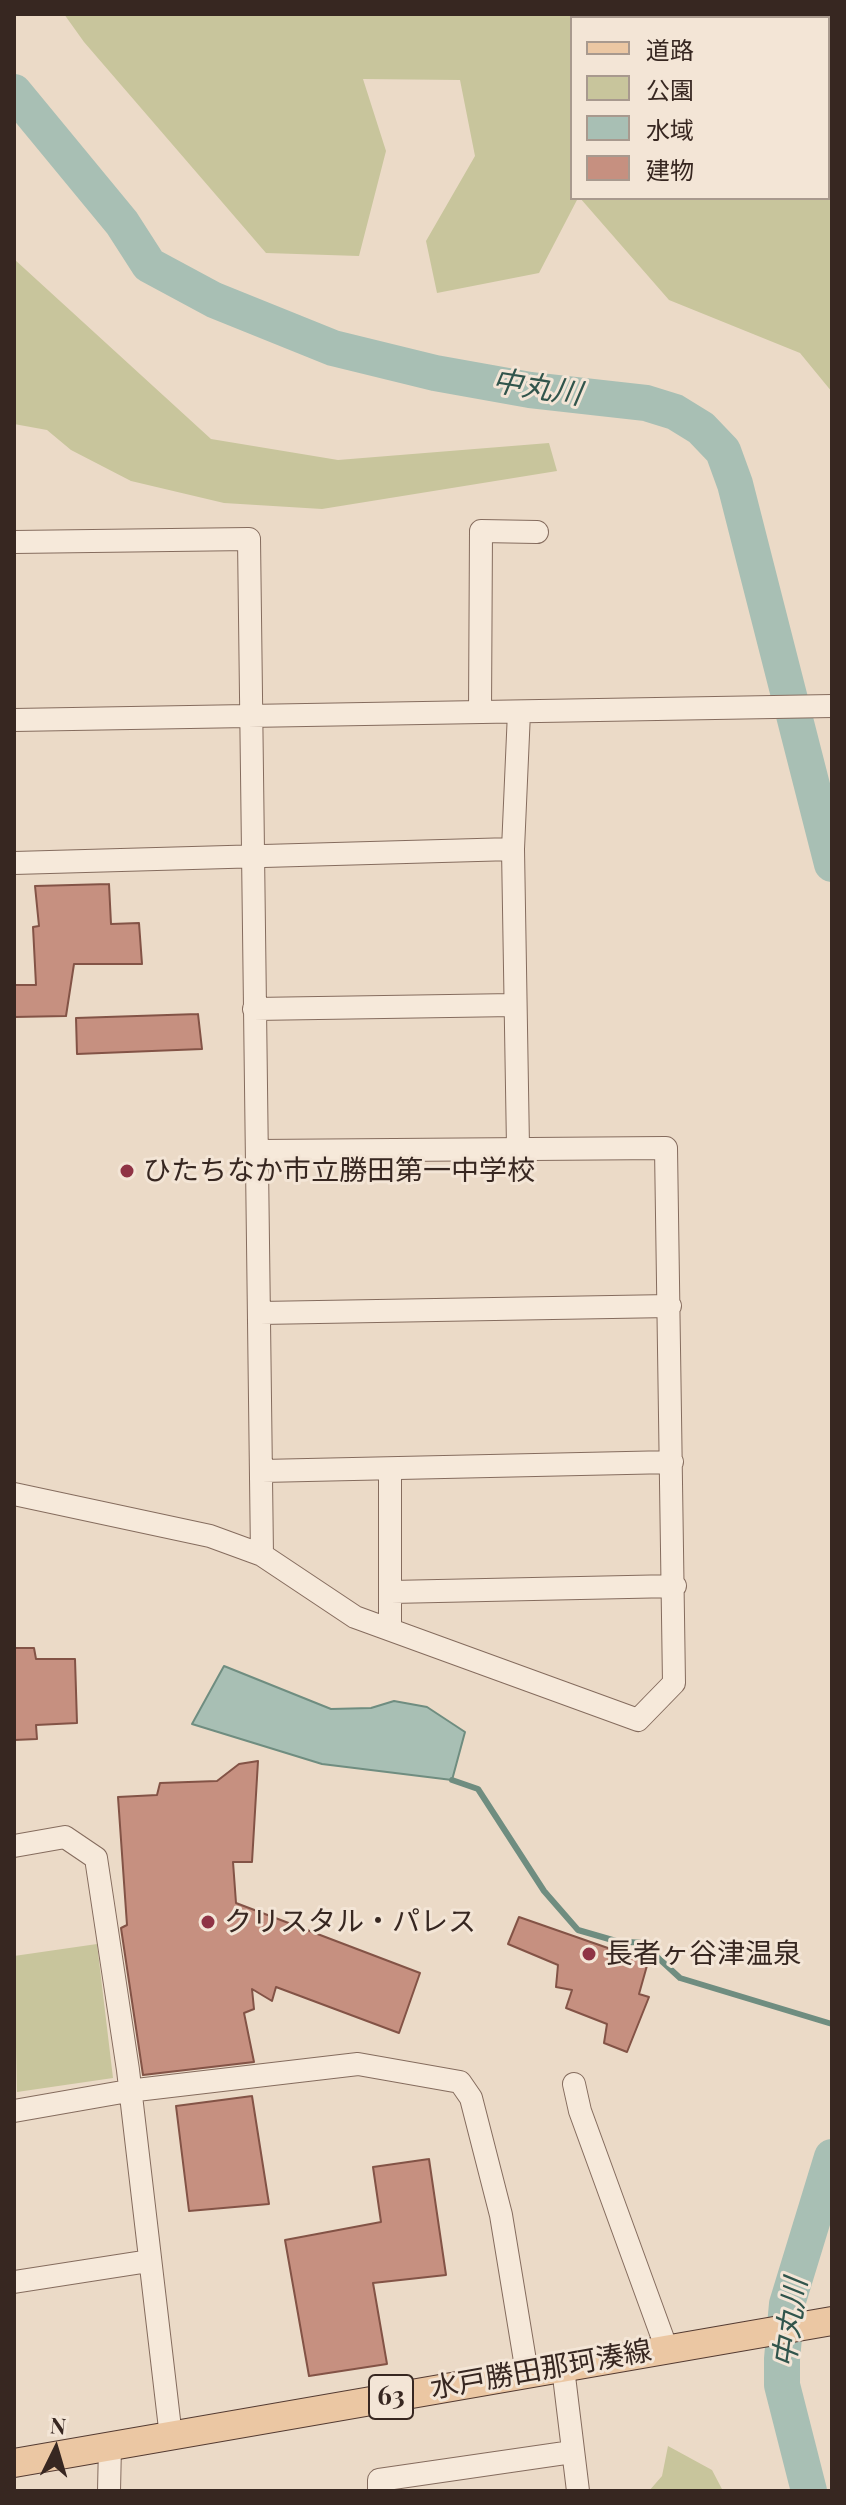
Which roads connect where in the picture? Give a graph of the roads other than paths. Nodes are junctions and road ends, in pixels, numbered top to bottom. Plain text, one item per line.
1 (537, 532) dead end
2 (14, 542) edge
3 (832, 706) edge
4 (480, 712) junction
5 (519, 712) junction
6 (251, 716) junction
7 (14, 720) edge
8 (513, 849) junction
9 (254, 855) junction
10 (14, 863) edge
11 (514, 1005) junction
12 (254, 1009) junction
13 (518, 1147) junction
14 (258, 1151) junction
15 (670, 1306) junction
16 (260, 1313) junction
17 (672, 1462) junction
18 (390, 1469) junction
19 (262, 1471) junction
20 (14, 1494) edge
21 (262, 1555) junction
22 (675, 1586) junction
23 (391, 1592) junction
24 (390, 1629) junction
25 (14, 1846) edge
26 (574, 2084) dead end
27 (128, 2091) junction
28 (14, 2111) edge
29 (149, 2261) junction
30 (14, 2282) edge
31 (823, 2323) edge
32 (666, 2347) junction
33 (563, 2368) junction
34 (527, 2373) junction
35 (171, 2437) junction
36 (110, 2446) junction
37 (572, 2452) junction
38 (14, 2463) edge
39 (109, 2491) edge
40 (379, 2491) edge
41 (578, 2491) edge

1 - 4 street
2 - 6 street
3 - 5 street
4 - 5 street
4 - 6 street
5 - 8 street
6 - 7 street
6 - 9 street
8 - 9 street
8 - 11 street
9 - 10 street
9 - 12 street
11 - 12 street
11 - 13 street
12 - 14 street
13 - 14 street
13 - 15 street
14 - 16 street
15 - 16 street
15 - 17 street
16 - 19 street
17 - 18 street
17 - 22 street
18 - 19 street
18 - 23 street
19 - 21 street
20 - 21 street
21 - 24 street
22 - 23 street
22 - 24 street
23 - 24 street
25 - 27 street
26 - 32 street
27 - 28 street
27 - 29 street
27 - 34 street
29 - 30 street
29 - 35 street
31 - 32 main road, 水戸勝田那珂湊線 / 63
32 - 33 main road, 水戸勝田那珂湊線 / 63
33 - 34 main road, 水戸勝田那珂湊線 / 63
33 - 37 street
34 - 35 main road, 水戸勝田那珂湊線 / 63
35 - 36 main road, 水戸勝田那珂湊線 / 63
36 - 38 main road, 水戸勝田那珂湊線 / 63
36 - 39 street
37 - 40 street
37 - 41 street

